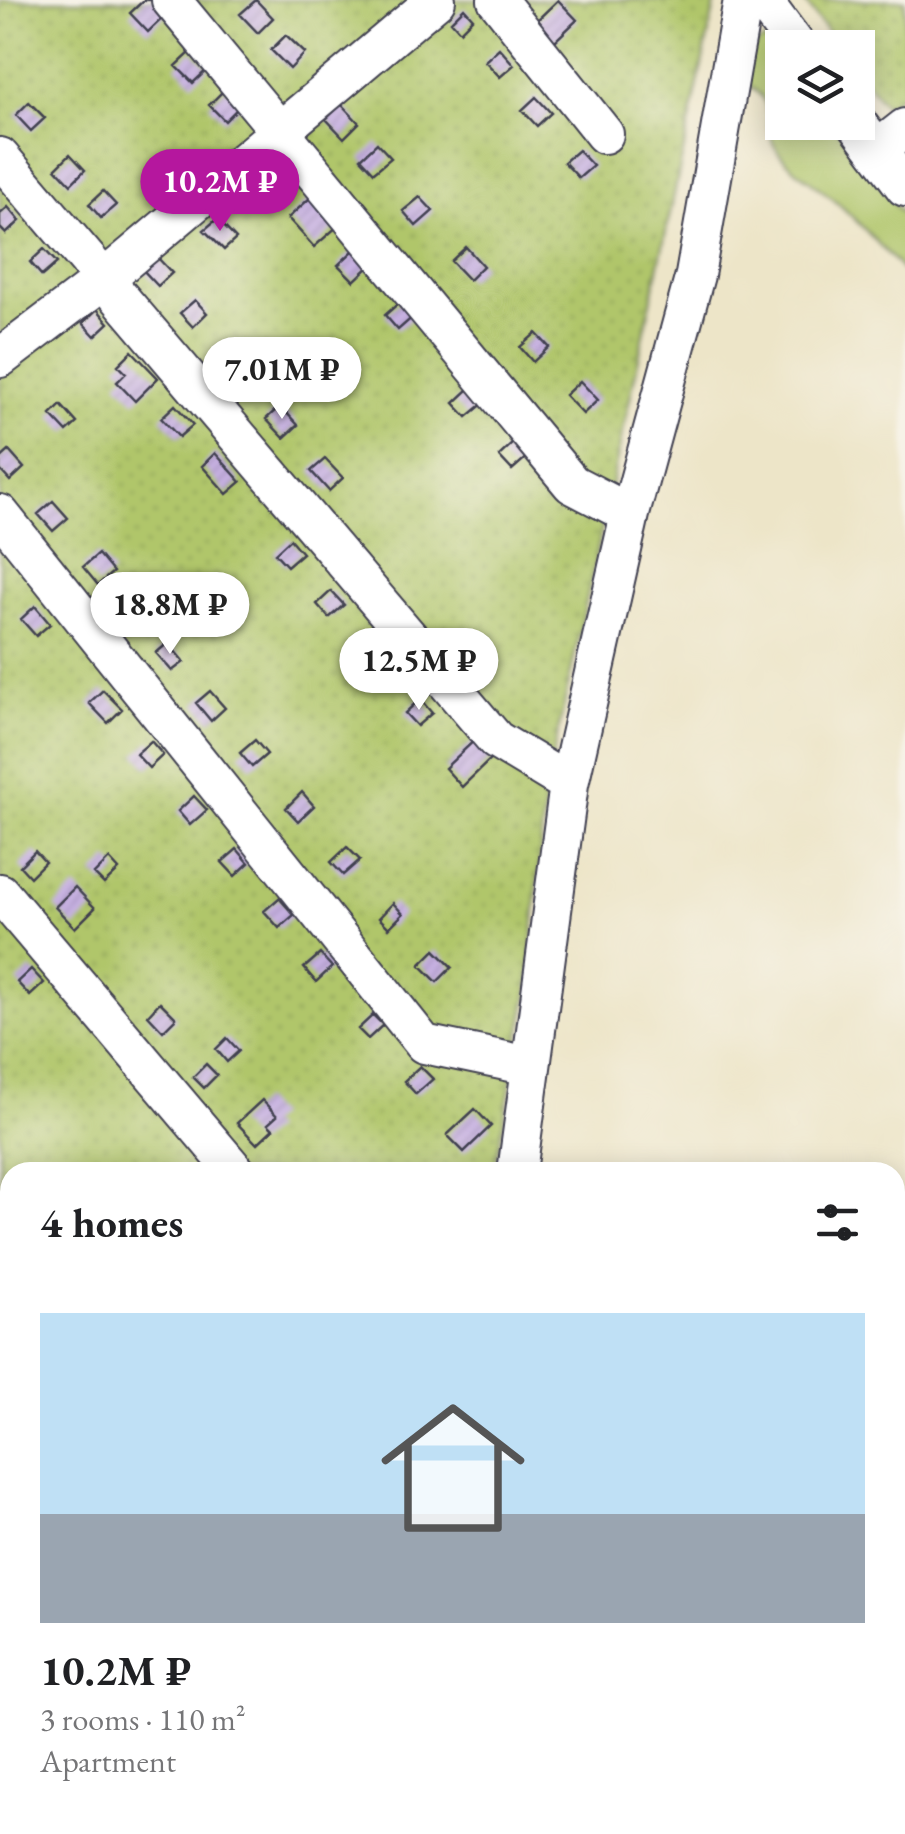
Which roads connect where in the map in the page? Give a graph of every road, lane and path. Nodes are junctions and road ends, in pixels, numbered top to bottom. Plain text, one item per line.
1 (171, 0) edge
2 (436, 0) edge
3 (496, 0) edge
4 (743, 0) edge
5 (762, 0) edge
6 (784, 30) edge
7 (280, 132) junction
8 (604, 134) dead end
9 (879, 134) edge
10 (0, 156) edge
11 (905, 187) edge
12 (103, 280) junction
13 (0, 358) edge
14 (0, 514) edge
15 (630, 514) junction
16 (569, 784) junction
17 (0, 893) edge
18 (530, 1066) junction
19 (228, 1162) edge
20 (518, 1162) edge

1 - 7 street
2 - 7 street
3 - 8 street
4 - 15 street
5 - 6 street
7 - 12 street
7 - 15 street
9 - 11 street
10 - 12 street
12 - 13 street
12 - 16 street
14 - 18 street
15 - 16 street
16 - 18 street
17 - 19 street
18 - 20 street

